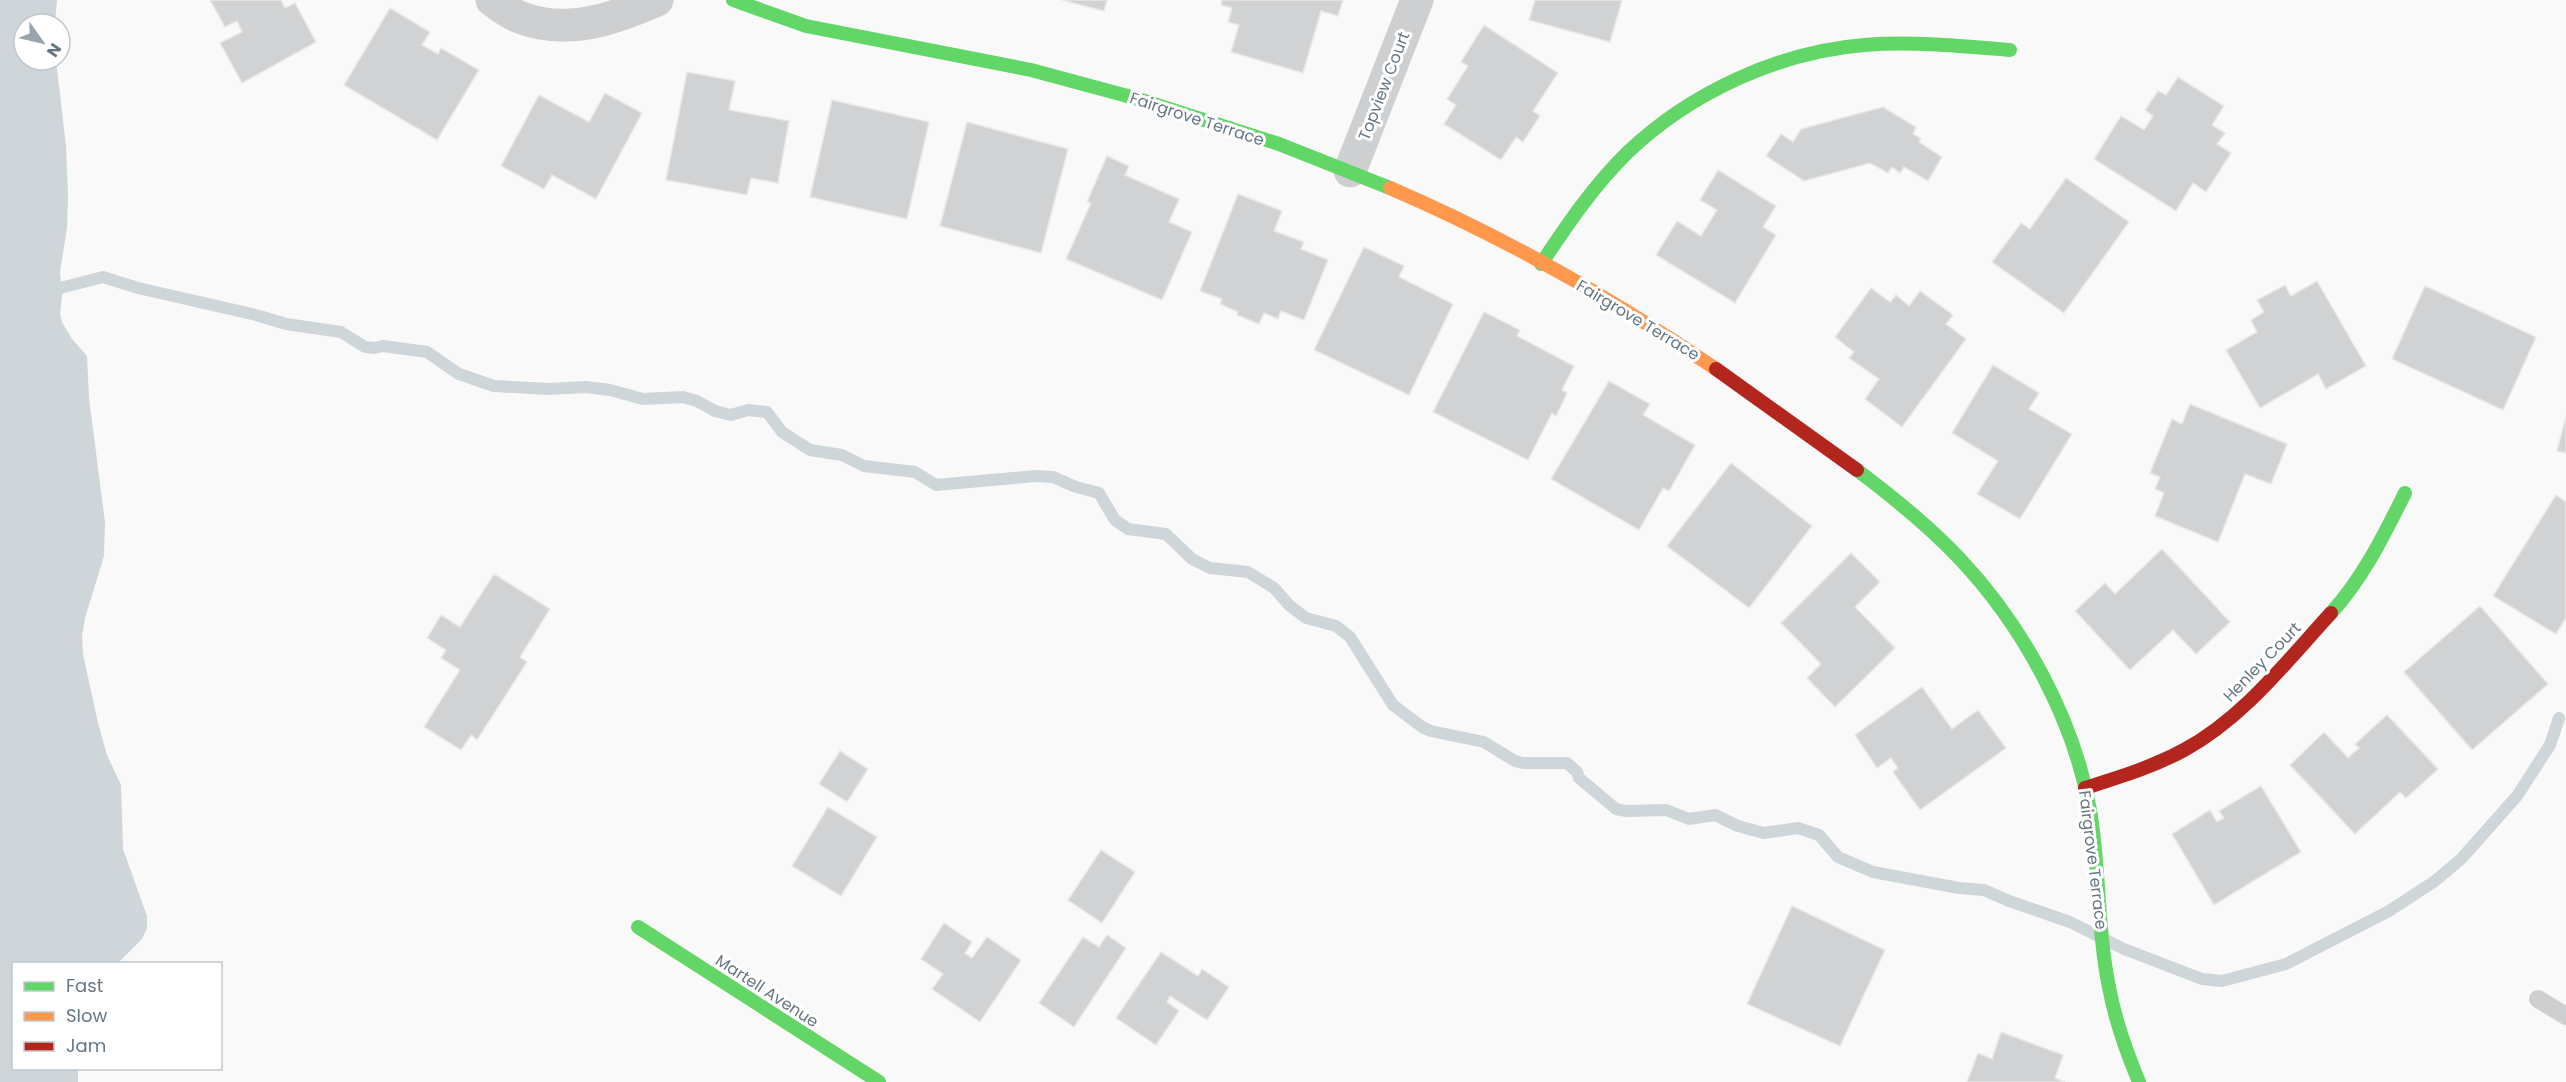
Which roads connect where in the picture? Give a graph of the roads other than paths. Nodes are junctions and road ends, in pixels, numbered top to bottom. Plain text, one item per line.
1 (492, 0) edge
2 (657, 0) edge
3 (733, 0) edge
4 (1417, 0) edge
5 (2010, 50) dead end
6 (1350, 171) junction
7 (1541, 264) junction
8 (2405, 493) dead end
9 (2085, 788) junction
10 (638, 927) dead end
11 (2538, 999) dead end
12 (2566, 1016) edge
13 (879, 1082) edge
14 (2139, 1082) edge

1 - 2 street
3 - 6 street, Fairgrove Terrace
4 - 6 street, Topview Court
5 - 7 street
6 - 7 street, Fairgrove Terrace
7 - 9 street, Fairgrove Terrace
8 - 9 street, Henley Court
9 - 14 street, Fairgrove Terrace
10 - 13 street, Martell Avenue
11 - 12 lane

